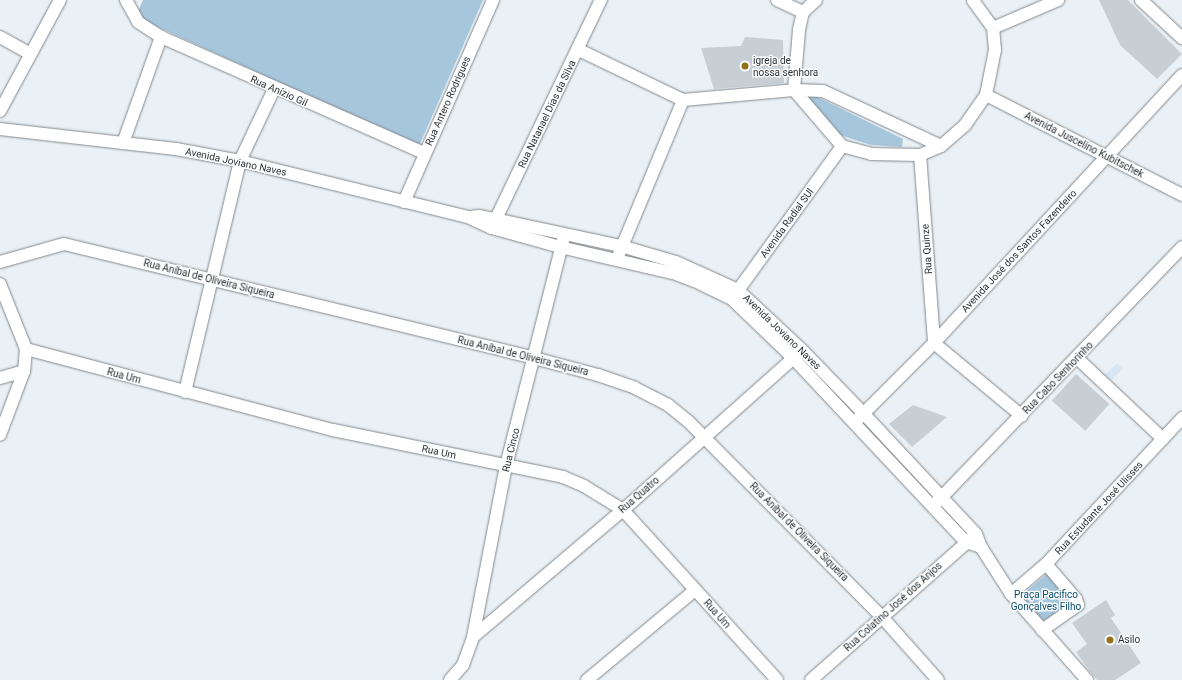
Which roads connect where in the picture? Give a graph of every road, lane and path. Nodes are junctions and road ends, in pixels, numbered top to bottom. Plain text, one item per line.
1 (60, 0) edge
2 (126, 0) edge
3 (493, 0) edge
4 (601, 0) edge
5 (777, 0) edge
6 (816, 0) edge
7 (973, 0) edge
8 (1058, 0) edge
9 (1141, 0) edge
10 (803, 12) junction
11 (993, 28) junction
12 (0, 37) edge
13 (161, 37) junction
14 (1182, 38) edge
15 (579, 50) junction
16 (31, 54) junction
17 (1182, 75) edge
18 (274, 89) junction
19 (794, 90) junction
20 (986, 95) junction
21 (683, 100) junction
22 (0, 111) edge
23 (0, 129) edge
24 (123, 143) junction
25 (842, 146) junction
26 (941, 146) junction
27 (424, 154) junction
28 (920, 155) junction
29 (1107, 157) junction
30 (240, 161) junction
31 (1182, 195) edge
32 (404, 202) junction
33 (494, 223) junction
34 (562, 241) junction
35 (622, 246) junction
36 (1182, 247) edge
37 (617, 261) junction
38 (0, 262) edge
39 (211, 280) junction
40 (0, 284) edge
41 (735, 295) junction
42 (934, 343) junction
43 (26, 349) junction
44 (797, 354) junction
45 (534, 358) junction
46 (1078, 358) junction
47 (24, 371) junction
48 (0, 378) edge
49 (185, 392) junction
50 (864, 414) junction
51 (1022, 416) junction
52 (1182, 418) edge
53 (853, 423) junction
54 (0, 435) edge
55 (704, 437) junction
56 (1163, 439) junction
57 (506, 466) junction
58 (942, 498) junction
59 (932, 507) junction
60 (622, 510) junction
61 (971, 538) junction
62 (1046, 564) junction
63 (695, 590) junction
64 (1011, 594) junction
65 (882, 617) junction
66 (1042, 630) junction
67 (473, 637) junction
68 (450, 680) edge
69 (588, 680) edge
70 (778, 680) edge
71 (811, 680) edge
72 (938, 680) edge
73 (1087, 680) edge

1 - 16 street
2 - 13 street, Rua Anízio Gil
3 - 27 street, Rua Antero Rodrigues
4 - 15 street, Rua Natanael Dias da Silva
5 - 10 street
6 - 10 street
7 - 11 street
8 - 11 street
9 - 14 street
10 - 19 street
11 - 20 street
12 - 16 street
13 - 18 street, Rua Anízio Gil
13 - 24 street
15 - 21 street
15 - 33 street, Rua Natanael Dias da Silva
16 - 22 street
17 - 29 street, Avenida José dos Santos Fazendeiro
18 - 27 street, Rua Anízio Gil
18 - 30 street
19 - 21 street
19 - 25 street
19 - 26 street
20 - 26 street
20 - 29 street, Avenida Juscelino Kubitschek
21 - 35 street
23 - 24 street, Avenida Joviano Naves
24 - 30 street, Avenida Joviano Naves
25 - 28 street
25 - 41 street, Avenida Radial SUl
26 - 28 street
27 - 32 street, Rua Antero Rodrigues
28 - 42 street, Rua Quinze
29 - 31 street, Avenida Juscelino Kubitschek
29 - 42 street, Avenida José dos Santos Fazendeiro
30 - 32 street, Avenida Joviano Naves
30 - 39 street
32 - 33 street, Avenida Joviano Naves
33 - 34 street, Avenida Joviano Naves
34 - 35 street, Avenida Joviano Naves
34 - 37 street, Avenida Joviano Naves
34 - 45 street, Rua Cinco
35 - 37 street
35 - 41 street, Avenida Joviano Naves
36 - 46 street, Rua Cabo Senhorinho
37 - 41 street, Avenida Joviano Naves
38 - 39 street, Rua Aníbal de Oliveira Siqueira
39 - 45 street, Rua Aníbal de Oliveira Siqueira
39 - 49 street
40 - 43 street
41 - 44 street, Avenida Joviano Naves
42 - 50 street, Avenida José dos Santos Fazendeiro
42 - 51 street
43 - 47 street
43 - 49 street, Rua Um
44 - 50 street, Avenida Joviano Naves
44 - 53 street, Avenida Joviano Naves
44 - 55 street, Rua Quatro
45 - 55 street, Rua Aníbal de Oliveira Siqueira
45 - 57 street, Rua Cinco
46 - 51 street, Rua Cabo Senhorinho
46 - 56 street
47 - 48 street
47 - 54 street
49 - 57 street, Rua Um
50 - 53 street, Avenida José dos Santos Fazendeiro
50 - 58 street, Avenida Joviano Naves
51 - 58 street, Rua Cabo Senhorinho
52 - 56 street, Rua Estudante José Ulisses
53 - 59 street, Avenida Joviano Naves
55 - 60 street, Rua Quatro
55 - 65 street, Rua Aníbal de Oliveira Siqueira
56 - 62 street, Rua Estudante José Ulisses
57 - 60 street, Rua Um
57 - 67 street, Rua Cinco
58 - 59 street, Rua Cabo Senhorinho
58 - 61 street, Avenida Joviano Naves
59 - 61 street, Avenida Joviano Naves
60 - 63 street, Rua Um
60 - 67 street, Rua Quatro
61 - 64 street, Avenida Joviano Naves
61 - 65 street, Rua Colatino José dos Anjos
62 - 64 street, Rua Estudante José Ulisses
62 - 66 street
63 - 69 street
63 - 70 street, Rua Um
64 - 66 street, Avenida Joviano Naves
65 - 71 street, Rua Colatino José dos Anjos
65 - 72 street, Rua Aníbal de Oliveira Siqueira
66 - 73 street, Avenida Joviano Naves
67 - 68 street, Rua Cinco

